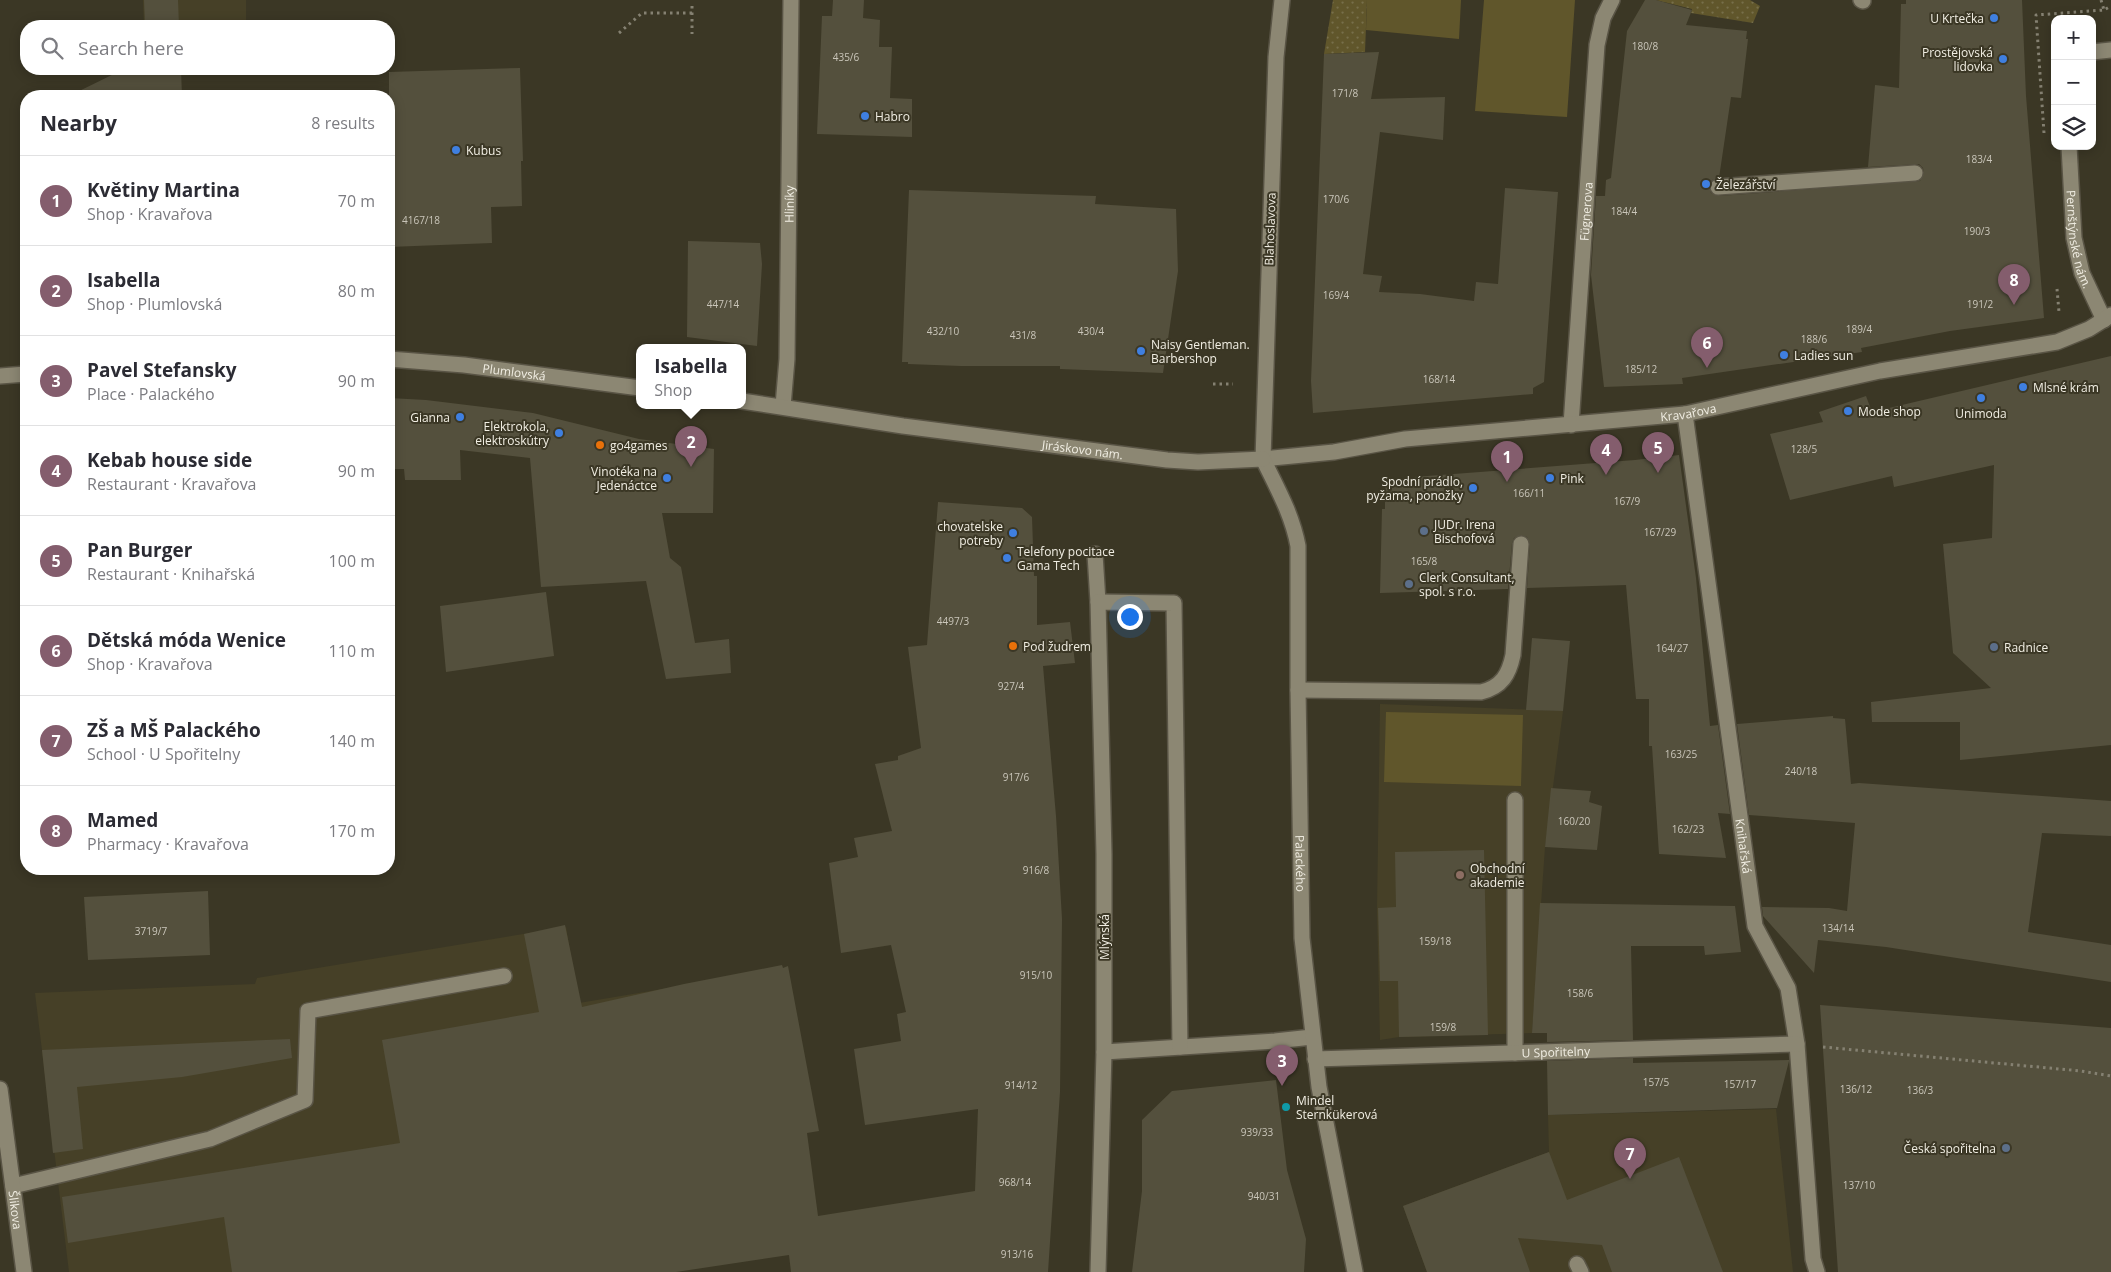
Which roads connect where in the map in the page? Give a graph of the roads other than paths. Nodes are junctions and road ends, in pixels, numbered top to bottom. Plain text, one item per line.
1 (791, 0) edge
2 (1282, 0) edge
3 (1612, 0) edge
4 (2111, 50) edge
5 (2096, 52) edge
6 (2069, 150) edge
7 (1916, 173) dead end
8 (1718, 187) dead end
9 (2108, 318) edge
10 (395, 359) edge
11 (20, 374) edge
12 (0, 376) edge
13 (636, 387) edge
14 (746, 401) edge
15 (783, 406) junction
16 (1685, 414) junction
17 (1571, 425) junction
18 (1263, 459) junction
19 (1522, 544) dead end
20 (1095, 554) dead end
21 (1098, 602) junction
22 (1298, 690) junction
23 (1515, 800) dead end
24 (504, 976) dead end
25 (1312, 1036) junction
26 (1797, 1044) junction
27 (1180, 1047) junction
28 (1104, 1052) junction
29 (1515, 1053) junction
30 (1315, 1059) junction
31 (0, 1089) edge
32 (13, 1186) junction
33 (24, 1272) edge
34 (1098, 1272) edge
35 (1355, 1272) edge
36 (1816, 1272) edge

1 - 15 street, Hliníky
2 - 18 street, Blahoslavova
3 - 17 street, Fügnerova
4 - 5 street
6 - 9 street, Pernštýnské nám.
7 - 8 street
9 - 16 street, Kravařova
10 - 13 street, Plumlovská
11 - 12 street
14 - 15 street
15 - 18 street, Jiráskovo nám.
16 - 17 street, Kravařova
16 - 26 street, Knihařská
17 - 18 street, Kravařova
18 - 22 street, Palackého
19 - 22 street
20 - 21 street, Mlýnská
21 - 27 street
21 - 28 street, Mlýnská
22 - 25 street, Palackého
23 - 29 street
24 - 32 street
25 - 27 street
25 - 30 street, Palackého
26 - 29 street, U Spořitelny
26 - 36 street, Knihařská
27 - 28 street
28 - 34 street, Mlýnská
29 - 30 street, U Spořitelny
30 - 35 street, Palackého
31 - 32 street, Šlikova
32 - 33 street, Šlikova

